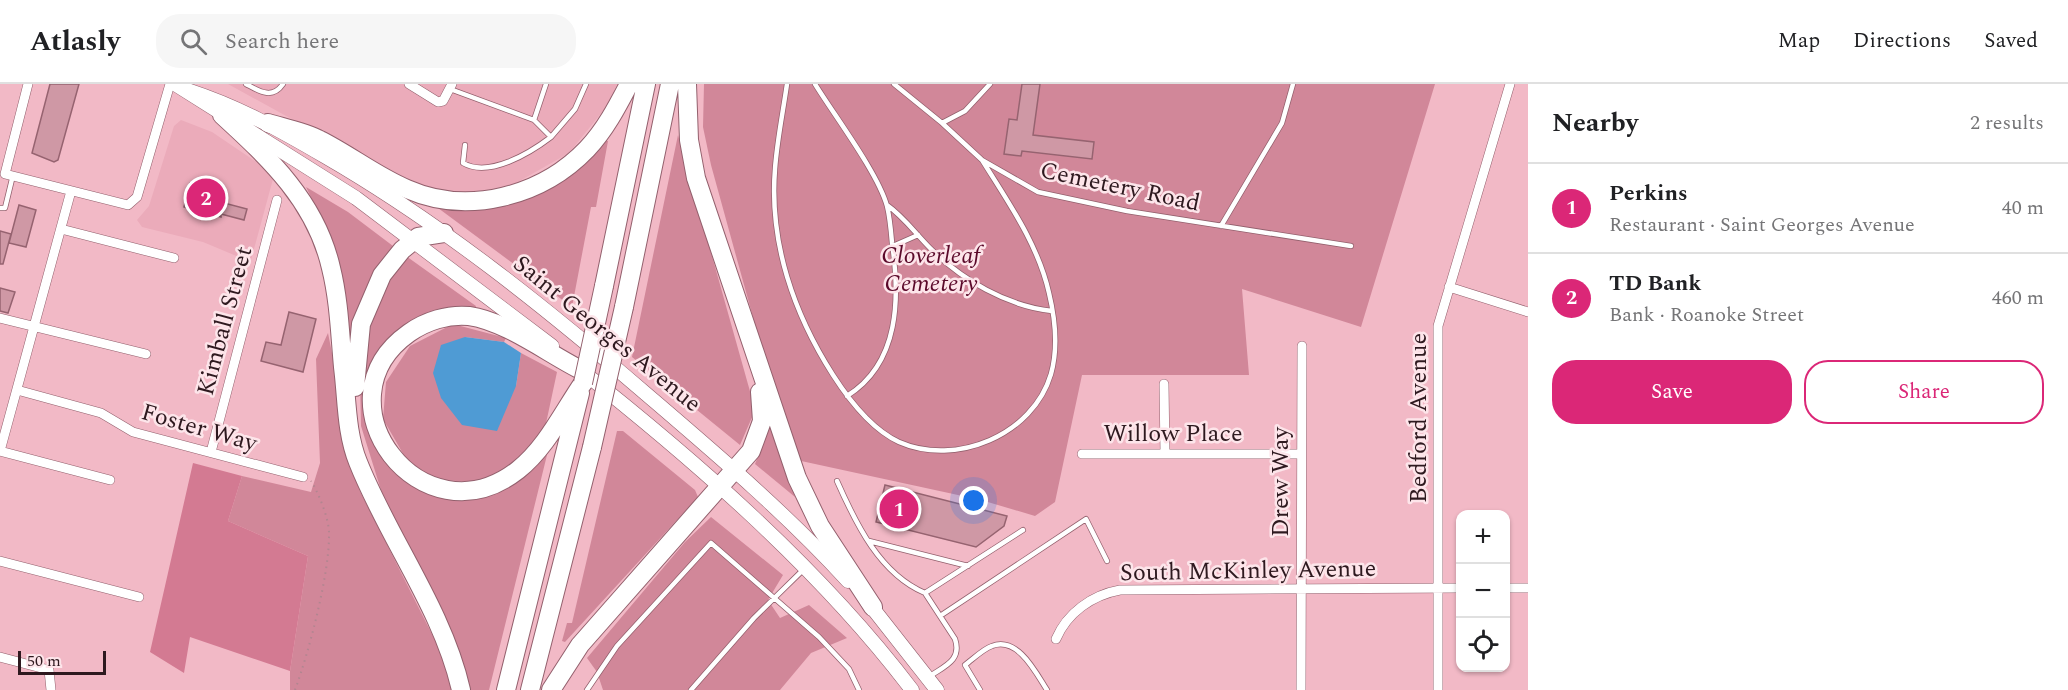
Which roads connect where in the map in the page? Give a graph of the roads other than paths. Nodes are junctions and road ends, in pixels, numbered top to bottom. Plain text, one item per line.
1 (28, 84) edge
2 (170, 84) edge
3 (246, 84) edge
4 (283, 84) edge
5 (409, 84) edge
6 (546, 84) edge
7 (586, 84) edge
8 (628, 84) edge
9 (646, 84) edge
10 (670, 84) edge
11 (687, 84) edge
12 (787, 84) edge
13 (814, 84) edge
14 (894, 84) edge
15 (990, 84) edge
16 (1293, 84) edge
17 (1510, 84) edge
18 (181, 87) edge
19 (451, 87) edge
20 (222, 115) junction
21 (534, 120) junction
22 (268, 123) junction
23 (942, 123) junction
24 (551, 137) junction
25 (465, 145) dead end
26 (982, 160) junction
27 (13, 176) junction
28 (71, 191) junction
29 (277, 200) dead end
30 (887, 205) junction
31 (0, 208) edge
32 (1221, 226) junction
33 (61, 229) junction
34 (444, 233) junction
35 (918, 235) junction
36 (413, 240) junction
37 (893, 246) junction
38 (1351, 246) dead end
39 (174, 258) dead end
40 (1449, 287) junction
41 (1052, 311) junction
42 (1528, 312) edge
43 (741, 316) junction
44 (0, 318) edge
45 (34, 327) junction
46 (1302, 346) dead end
47 (146, 354) dead end
48 (581, 376) junction
49 (1164, 384) dead end
50 (17, 390) junction
51 (847, 396) junction
52 (4, 425) edge
53 (562, 428) junction
54 (0, 451) edge
55 (211, 452) junction
56 (1082, 454) dead end
57 (1165, 454) junction
58 (1300, 454) junction
59 (735, 471) junction
60 (303, 477) road end
61 (110, 480) dead end
62 (837, 481) dead end
63 (368, 483) junction
64 (720, 489) junction
65 (743, 510) junction
66 (778, 510) junction
67 (1023, 530) dead end
68 (869, 541) junction
69 (0, 561) edge
70 (1107, 561) dead end
71 (968, 566) junction
72 (805, 568) junction
73 (1438, 588) junction
74 (1456, 588) edge
75 (1510, 588) edge
76 (1528, 588) edge
77 (1301, 589) junction
78 (925, 593) junction
79 (139, 597) dead end
80 (774, 599) junction
81 (873, 607) junction
82 (940, 616) junction
83 (1056, 639) dead end
84 (0, 657) edge
85 (956, 657) junction
86 (965, 665) junction
87 (928, 677) junction
88 (907, 688) edge
89 (51, 690) edge
90 (461, 690) edge
91 (506, 690) edge
92 (530, 690) edge
93 (551, 690) edge
94 (587, 690) edge
95 (691, 690) edge
96 (859, 690) edge
97 (937, 690) edge
98 (980, 690) edge
99 (1047, 690) edge
100 (1301, 690) edge
101 (1438, 690) edge

1 - 27 street
2 - 28 street
3 - 4 lane
5 - 19 street
6 - 21 lane
7 - 24 lane
8 - 22 highway
9 - 48 highway, bridge
10 - 92 highway, bridge
11 - 43 highway
12 - 51 lane, Cemetery Road
13 - 30 lane
14 - 23 lane, Cemetery Road
15 - 23 lane
16 - 32 lane, Cemetery Road
17 - 40 street, Bedford Avenue
18 - 20 main road, Saint Georges Avenue
18 - 22 main road, Saint Georges Avenue
19 - 21 lane
20 - 36 main road, Saint Georges Avenue
20 - 63 highway
21 - 24 lane
22 - 34 main road, Saint Georges Avenue
23 - 26 lane, Cemetery Road
24 - 25 lane
26 - 32 lane, Cemetery Road
26 - 41 lane, Cemetery Road
27 - 28 street
27 - 31 lane
28 - 33 street
29 - 55 street, Kimball Street
30 - 35 lane
30 - 37 lane
32 - 38 lane, Cemetery Road
33 - 39 street
33 - 45 street
34 - 36 highway
34 - 59 main road, Saint Georges Avenue
35 - 37 lane
35 - 41 lane
36 - 48 main road, Saint Georges Avenue
36 - 63 highway
37 - 51 lane
40 - 42 street
40 - 73 street, Bedford Avenue
41 - 51 lane, Cemetery Road
43 - 59 highway
43 - 81 highway
44 - 45 street
45 - 47 street
45 - 50 street
46 - 58 street, Drew Way
48 - 53 highway
48 - 53 highway
48 - 64 main road, Saint Georges Avenue
49 - 57 street
50 - 52 street
50 - 55 street, Foster Way
52 - 54 street
53 - 91 highway
54 - 61 street
55 - 60 street, Foster Way
56 - 57 street, Willow Place
57 - 58 street, Willow Place
58 - 77 street, Drew Way
59 - 64 highway
59 - 66 main road, Saint Georges Avenue
62 - 68 lane
63 - 90 highway
64 - 65 main road, Saint Georges Avenue
64 - 93 highway
65 - 66 main road
65 - 72 main road, Saint Georges Avenue
66 - 81 main road, Saint Georges Avenue
67 - 71 lane
68 - 71 lane
68 - 78 lane
69 - 79 street
70 - 82 lane
71 - 78 lane
72 - 80 lane
72 - 88 main road, Saint Georges Avenue
73 - 74 street, South McKinley Avenue
73 - 77 street, South McKinley Avenue
73 - 101 street, Bedford Avenue
75 - 76 street
77 - 83 street, South McKinley Avenue
77 - 100 street, Drew Way
78 - 82 lane
80 - 94 lane
80 - 95 lane
80 - 96 lane
81 - 87 main road, Saint Georges Avenue
82 - 85 lane
84 - 89 street
85 - 86 lane
85 - 87 lane
86 - 98 lane
86 - 99 lane
87 - 97 main road, Saint Georges Avenue

